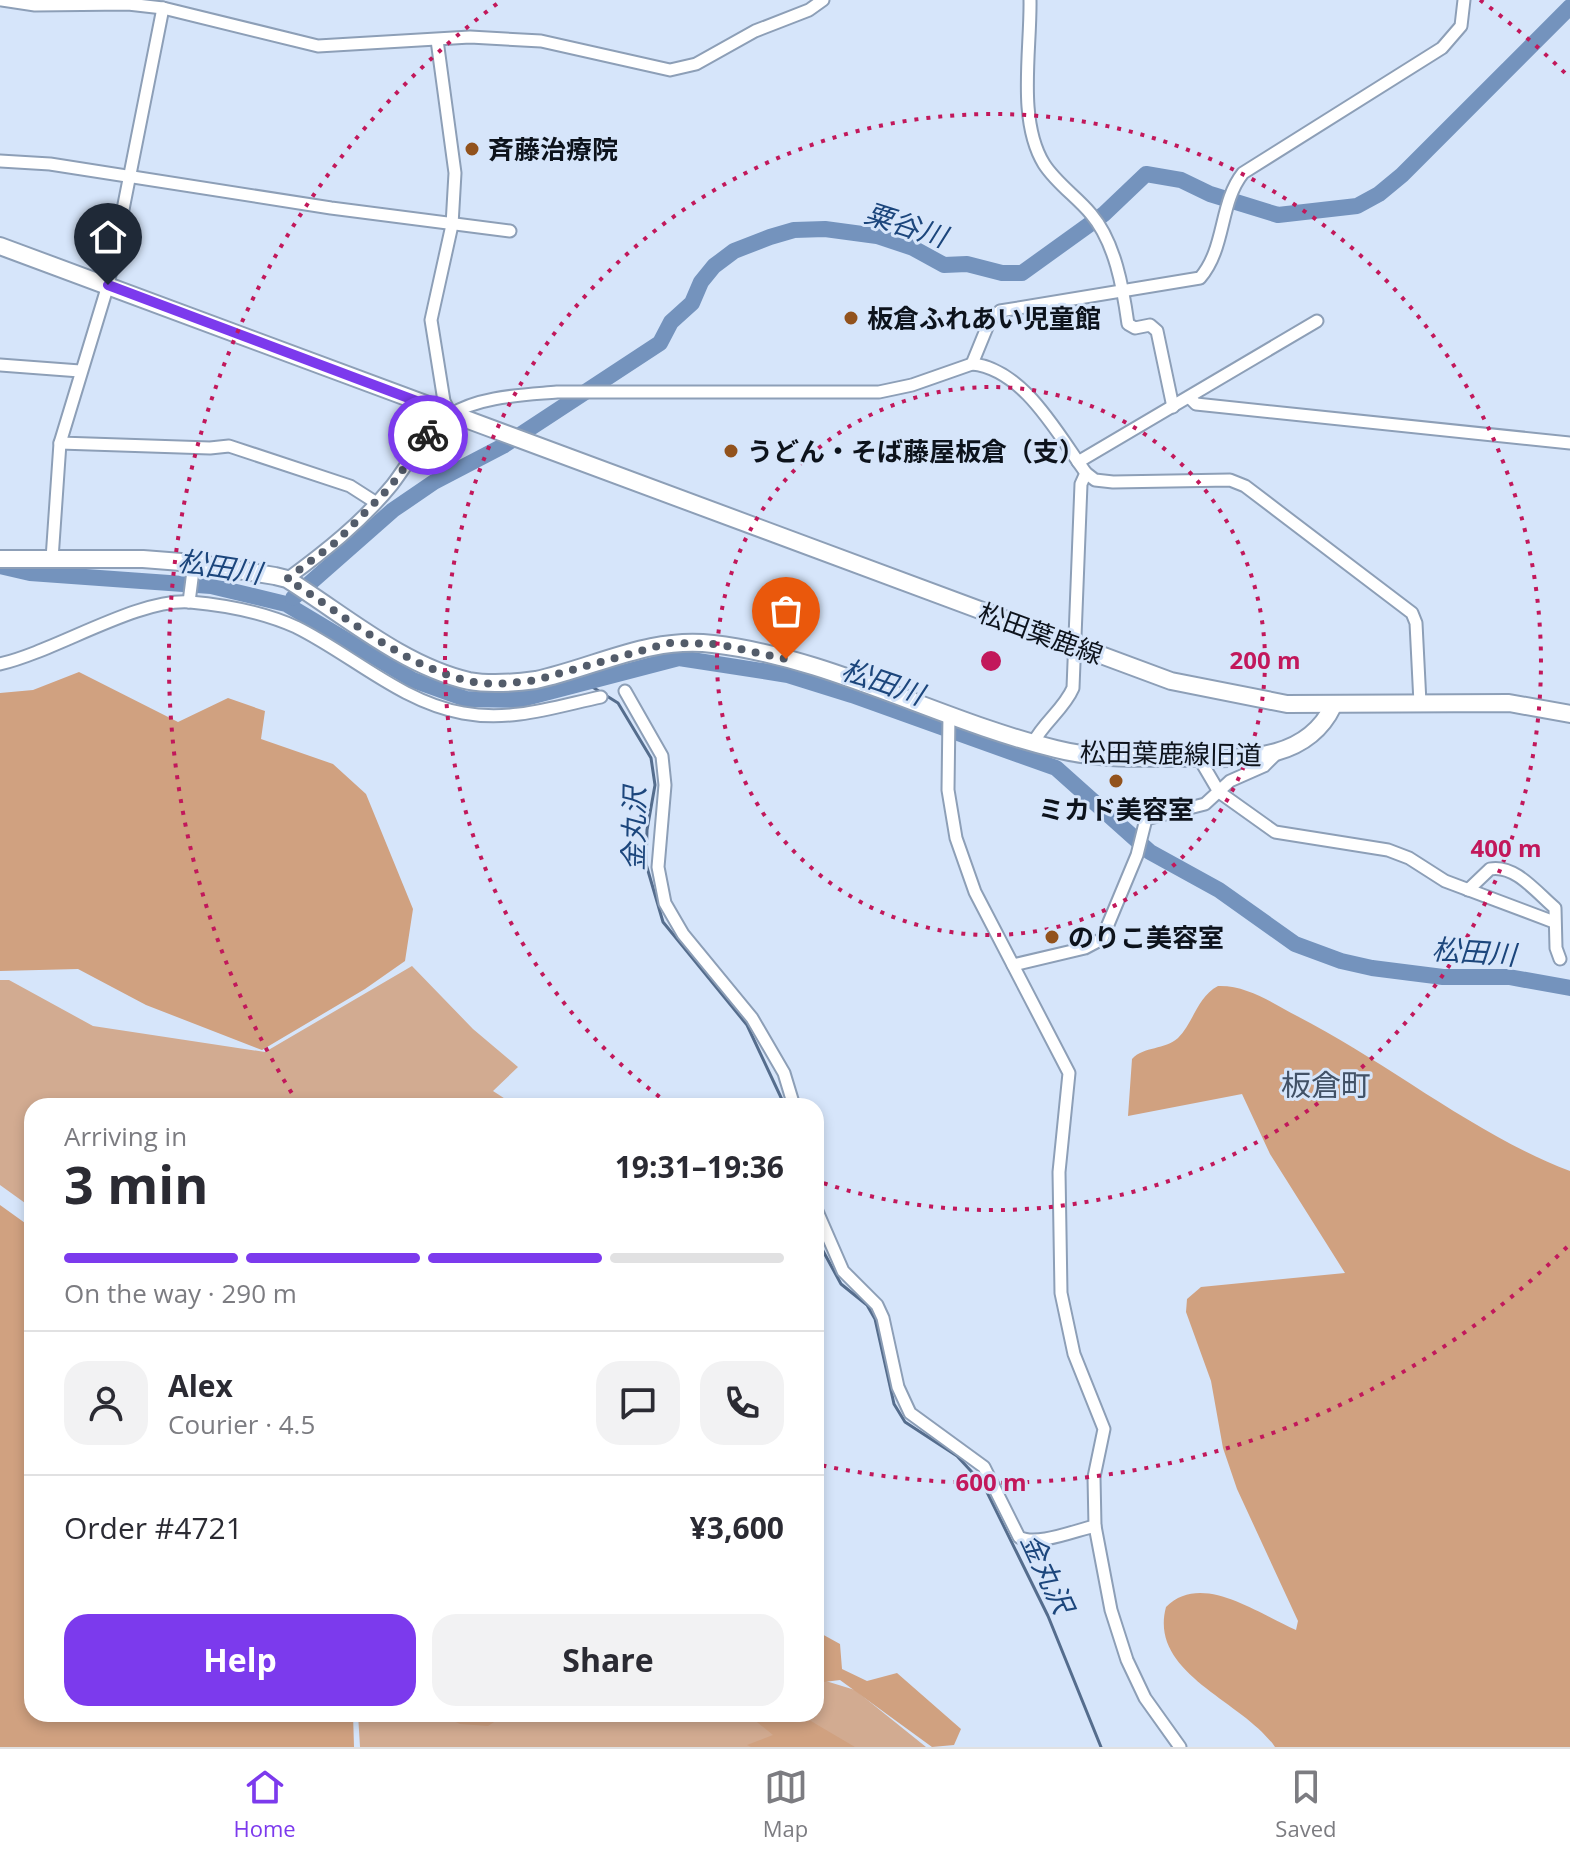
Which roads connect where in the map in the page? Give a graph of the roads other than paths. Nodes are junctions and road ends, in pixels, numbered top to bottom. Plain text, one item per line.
1 (2, 0) edge
2 (823, 0) edge
3 (1030, 0) edge
4 (1464, 0) edge
5 (78, 2) edge
6 (163, 8) junction
7 (437, 40) junction
8 (0, 161) edge
9 (130, 177) junction
10 (452, 225) junction
11 (510, 231) dead end
12 (0, 246) edge
13 (108, 285) junction
14 (1123, 288) junction
15 (1317, 321) dead end
16 (972, 364) junction
17 (0, 365) edge
18 (80, 371) junction
19 (1190, 398) junction
20 (1173, 407) junction
21 (451, 414) junction
22 (60, 443) junction
23 (1570, 443) edge
24 (1078, 462) junction
25 (1086, 473) junction
26 (375, 502) junction
27 (0, 559) edge
28 (52, 559) junction
29 (193, 566) junction
30 (289, 581) junction
31 (189, 599) junction
32 (1075, 646) junction
33 (0, 664) edge
34 (625, 691) dead end
35 (601, 697) dead end
36 (1420, 703) junction
37 (1333, 706) junction
38 (1569, 710) edge
39 (949, 714) junction
40 (1033, 743) junction
41 (1274, 756) junction
42 (1199, 758) junction
43 (1219, 792) junction
44 (1468, 890) junction
45 (1554, 922) junction
46 (1560, 959) dead end
47 (1013, 965) junction
48 (792, 1098) edge
49 (824, 1227) edge
50 (1095, 1526) junction
51 (1180, 1747) edge

1 - 5 street
2 - 7 street
3 - 14 street
4 - 14 street
5 - 6 street
6 - 7 street
6 - 9 street
7 - 10 street
8 - 9 street
9 - 10 street
9 - 13 street
10 - 11 street
10 - 21 street
12 - 13 main road
13 - 18 street
13 - 21 main road
14 - 16 street
14 - 20 street
15 - 19 street
16 - 21 street
16 - 24 street
17 - 18 street
18 - 22 street
19 - 20 street
19 - 23 street
20 - 24 street
21 - 26 street
21 - 32 main road, 松田葉鹿線
22 - 26 street
22 - 28 street
24 - 25 street
25 - 32 street
25 - 36 street
26 - 30 street
27 - 28 main road
28 - 29 main road
29 - 30 main road
29 - 31 street
30 - 39 main road, 松田葉鹿線旧道
31 - 33 street
31 - 35 street
32 - 37 main road, 松田葉鹿線
32 - 40 street
34 - 48 street
36 - 37 main road, 松田葉鹿線
36 - 38 main road, 松田葉鹿線
37 - 41 main road, 松田葉鹿線旧道
39 - 40 main road, 松田葉鹿線旧道
39 - 47 street
40 - 42 main road, 松田葉鹿線旧道
41 - 42 main road, 松田葉鹿線旧道
41 - 43 street
42 - 43 street
43 - 44 street
43 - 47 street
44 - 45 street
44 - 45 street
45 - 46 street
47 - 50 street
49 - 50 street
50 - 51 street

